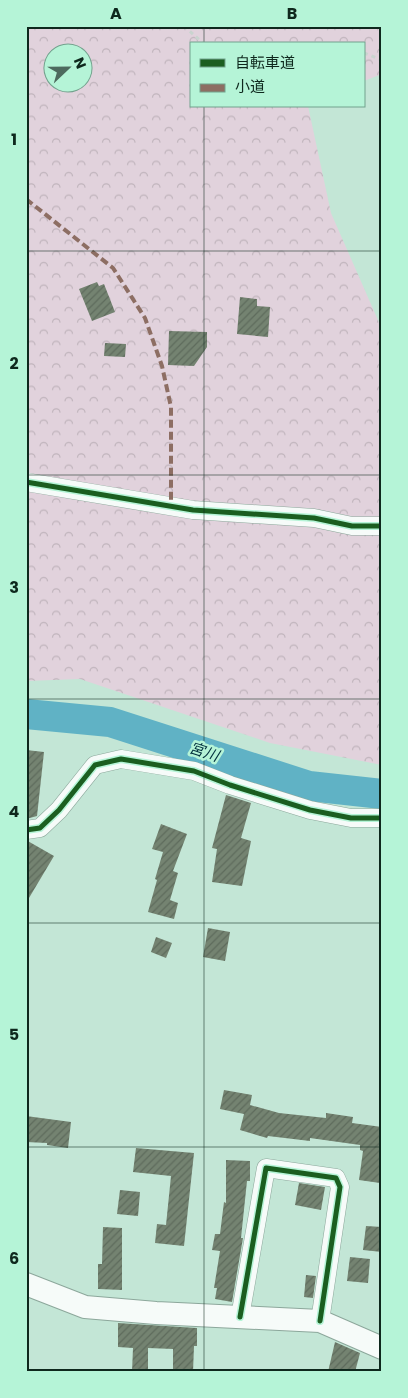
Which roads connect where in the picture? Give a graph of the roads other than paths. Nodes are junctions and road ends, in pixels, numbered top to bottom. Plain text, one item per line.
1 (26, 482) edge
2 (382, 526) edge
3 (382, 818) edge
4 (26, 830) edge
5 (26, 1284) edge
6 (240, 1317) junction
7 (320, 1321) junction
8 (382, 1348) edge

1 - 2 street
3 - 4 street
5 - 6 street
6 - 7 street
6 - 7 street
7 - 8 street

